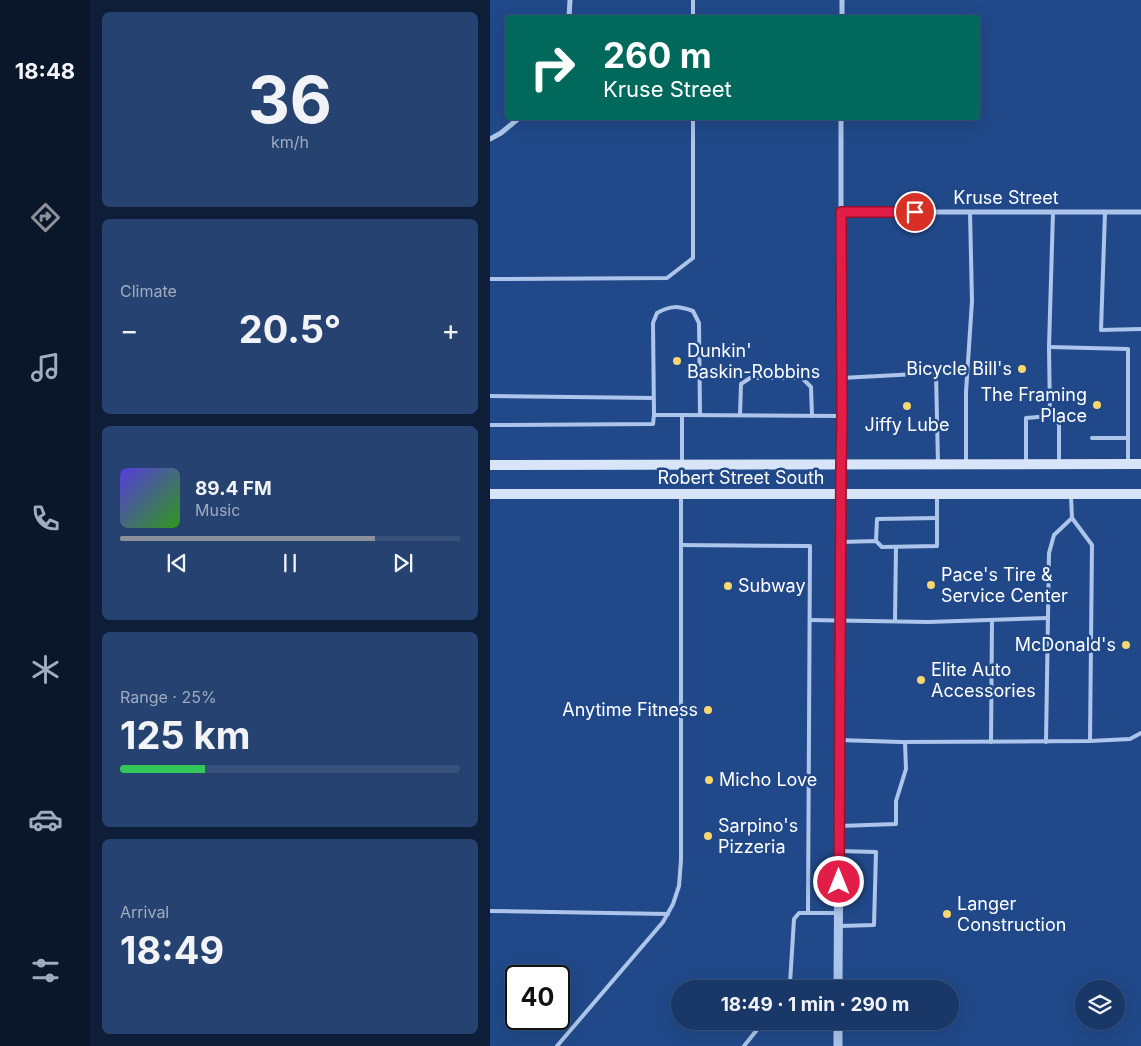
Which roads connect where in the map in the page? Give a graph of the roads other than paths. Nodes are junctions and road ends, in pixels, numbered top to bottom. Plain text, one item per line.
1 (570, 0) edge
2 (693, 0) edge
3 (842, 0) edge
4 (569, 15) edge
5 (693, 15) edge
6 (842, 15) edge
7 (517, 120) edge
8 (693, 120) edge
9 (841, 120) edge
10 (490, 139) edge
11 (841, 212) junction
12 (970, 212) junction
13 (1052, 212) junction
14 (1105, 212) junction
15 (1141, 212) edge
16 (490, 279) edge
17 (1141, 330) edge
18 (1049, 347) junction
19 (841, 378) junction
20 (490, 396) edge
21 (653, 398) junction
22 (654, 415) junction
23 (682, 415) junction
24 (700, 415) junction
25 (740, 415) junction
26 (812, 416) junction
27 (842, 416) junction
28 (1050, 416) junction
29 (490, 425) edge
30 (1092, 438) dead end
31 (1128, 438) junction
32 (841, 464) junction
33 (938, 464) junction
34 (966, 464) junction
35 (1026, 464) junction
36 (1059, 464) junction
37 (1128, 464) junction
38 (1141, 464) edge
39 (490, 465) edge
40 (682, 465) junction
41 (490, 494) edge
42 (681, 494) junction
43 (841, 494) junction
44 (937, 494) junction
45 (1070, 494) junction
46 (1141, 494) edge
47 (937, 518) junction
48 (1072, 518) junction
49 (876, 541) junction
50 (840, 542) junction
51 (681, 545) junction
52 (896, 547) junction
53 (1048, 618) junction
54 (810, 620) junction
55 (840, 620) junction
56 (992, 620) junction
57 (895, 621) junction
58 (1141, 734) edge
59 (839, 740) junction
60 (905, 742) junction
61 (991, 742) junction
62 (1046, 742) junction
63 (1090, 742) junction
64 (839, 826) junction
65 (839, 851) junction
66 (490, 911) edge
67 (808, 913) junction
68 (838, 913) junction
69 (668, 914) junction
70 (839, 926) junction
71 (790, 980) edge
72 (838, 980) edge
73 (757, 1030) edge
74 (838, 1030) edge
75 (557, 1046) edge
76 (744, 1046) edge
77 (838, 1046) edge

1 - 4 street
2 - 5 lane
3 - 6 street
7 - 10 street
8 - 16 lane
9 - 11 street
11 - 12 street, Kruse Street
11 - 19 street
12 - 13 street, Kruse Street
12 - 34 lane
13 - 14 street, Kruse Street
13 - 18 lane
14 - 15 street, Kruse Street
14 - 17 lane
18 - 28 lane
18 - 31 lane
19 - 27 street
19 - 33 lane
20 - 21 lane
21 - 22 lane
21 - 24 lane
22 - 23 lane
22 - 29 lane
23 - 24 lane
23 - 40 lane
24 - 25 lane
25 - 26 lane
25 - 26 lane
26 - 27 lane
27 - 32 street
28 - 35 lane
28 - 36 lane
30 - 31 lane
31 - 37 lane
32 - 33 main road, Robert Street South
32 - 40 main road, Robert Street South
32 - 43 street
33 - 34 main road, Robert Street South
34 - 35 main road, Robert Street South
35 - 36 main road, Robert Street South
36 - 37 main road, Robert Street South
37 - 38 main road, Robert Street South
39 - 40 main road, Robert Street South
41 - 42 main road, Robert Street South
42 - 43 main road, Robert Street South
42 - 51 lane
43 - 44 main road, Robert Street South
43 - 50 street
44 - 45 main road, Robert Street South
44 - 47 lane
45 - 46 main road, Robert Street South
45 - 48 lane
47 - 49 lane
47 - 52 lane
48 - 53 lane
48 - 63 lane
49 - 50 lane
49 - 52 lane
50 - 55 street
51 - 54 lane
51 - 69 lane
52 - 57 lane
53 - 56 lane
53 - 62 lane
54 - 55 lane
54 - 67 lane
55 - 57 lane
55 - 59 street
56 - 57 lane
56 - 61 lane
58 - 63 lane
59 - 60 lane
59 - 64 street
60 - 61 lane
60 - 64 lane
61 - 62 lane
62 - 63 lane
64 - 65 street
65 - 68 street
65 - 70 lane
66 - 69 lane
67 - 68 lane
67 - 71 lane
68 - 70 street
69 - 75 lane
70 - 72 street
73 - 76 lane
74 - 77 street

